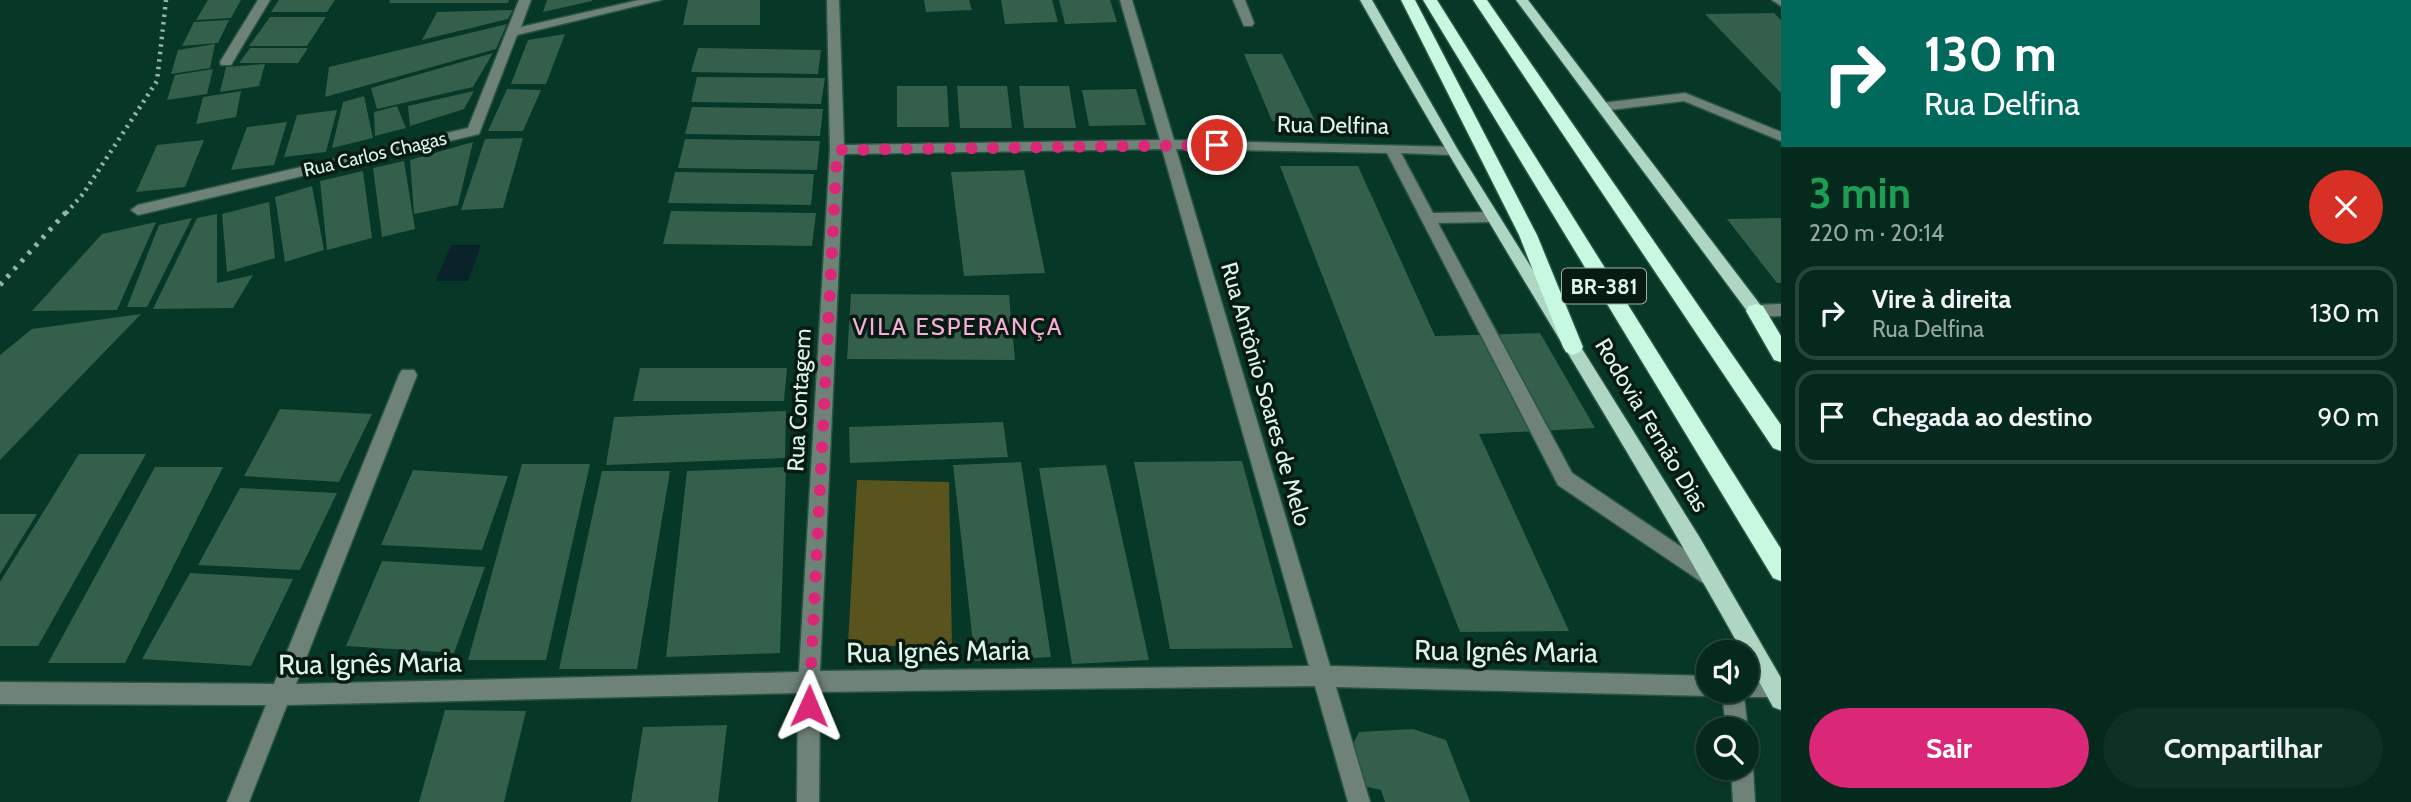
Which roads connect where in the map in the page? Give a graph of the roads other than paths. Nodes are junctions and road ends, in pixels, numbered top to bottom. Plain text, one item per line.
1 (264, 0) edge
2 (525, 0) edge
3 (654, 0) edge
4 (833, 0) edge
5 (1126, 0) edge
6 (1240, 0) edge
7 (1366, 0) edge
8 (1408, 0) edge
9 (1430, 0) edge
10 (1480, 0) edge
11 (1522, 0) edge
12 (1248, 23) dead end
13 (512, 33) junction
14 (226, 62) dead end
15 (1602, 107) junction
16 (1781, 137) edge
17 (1167, 144) junction
18 (1392, 149) junction
19 (837, 150) junction
20 (1451, 150) junction
21 (138, 209) dead end
22 (1493, 217) junction
23 (1428, 218) junction
24 (1781, 310) edge
25 (1756, 311) junction
26 (1573, 348) junction
27 (1781, 354) edge
28 (408, 375) dead end
29 (1781, 442) edge
30 (1781, 570) edge
31 (1713, 579) junction
32 (1323, 676) junction
33 (809, 682) junction
34 (1696, 686) edge
35 (1759, 689) edge
36 (0, 693) edge
37 (1778, 693) edge
38 (280, 695) junction
39 (1743, 780) edge
40 (238, 802) edge
41 (808, 802) edge
42 (1359, 802) edge
43 (1744, 802) edge

1 - 14 street
2 - 13 street, Rua Carlos Chagas
3 - 13 street
4 - 19 street, Rua Contagem
5 - 17 street, Rua Antônio Soares de Melo
6 - 12 street
7 - 20 main road, Rodovia Fernão Dias / BR-381
8 - 26 highway
9 - 30 highway, Rodovia Fernão Dias / BR-381
10 - 29 highway, BR-381
11 - 15 main road
13 - 21 street, Rua Carlos Chagas
15 - 16 street
15 - 25 main road
17 - 18 street, Rua Delfina
17 - 19 street, Rua Delfina
17 - 32 street, Rua Antônio Soares de Melo
18 - 20 street, Rua Delfina
18 - 23 street
19 - 33 street, Rua Contagem
20 - 22 main road, Rodovia Fernão Dias / BR-381
22 - 23 street
22 - 26 main road, Rodovia Fernão Dias / BR-381
23 - 31 street
24 - 25 street
25 - 27 highway
26 - 31 main road, Rodovia Fernão Dias / BR-381
28 - 38 street
31 - 37 main road, Rodovia Fernão Dias / BR-381
32 - 33 street, Rua Ignês Maria
32 - 34 street, Rua Ignês Maria
32 - 42 street, Rua Antônio Soares de Melo
33 - 38 street, Rua Ignês Maria
33 - 41 street, Rua Contagem
35 - 37 street
36 - 38 street, Rua Ignês Maria
38 - 40 street
39 - 43 street

